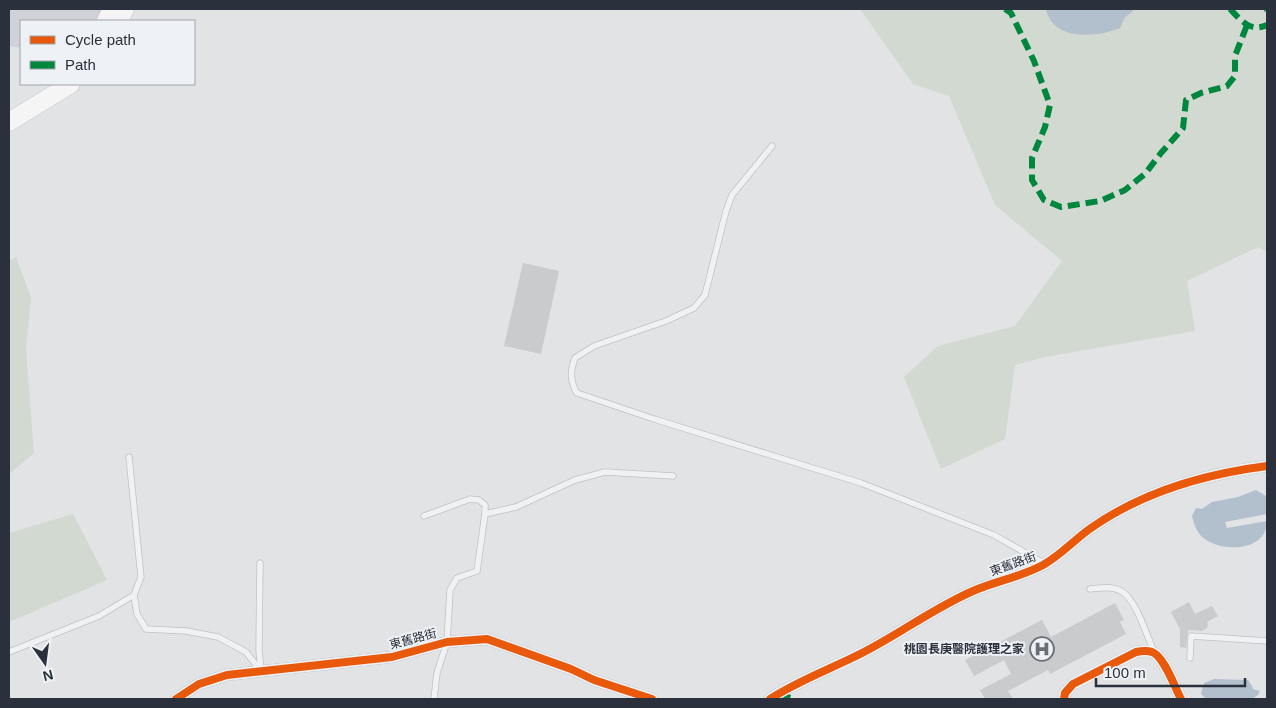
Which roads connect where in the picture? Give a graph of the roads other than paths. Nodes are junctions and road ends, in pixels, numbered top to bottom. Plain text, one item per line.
1 (50, 85) edge
2 (69, 85) edge
3 (9, 110) edge
4 (9, 122) edge
5 (772, 146) dead end
6 (129, 457) dead end
7 (1267, 466) edge
8 (673, 476) dead end
9 (485, 514) junction
10 (424, 516) dead end
11 (260, 563) dead end
12 (1045, 564) junction
13 (1090, 589) dead end
14 (134, 595) junction
15 (1267, 641) edge
16 (447, 642) junction
17 (9, 652) edge
18 (1154, 652) junction
19 (1190, 658) dead end
20 (261, 671) junction
21 (176, 699) edge
22 (434, 699) edge
23 (652, 699) edge
24 (770, 699) edge
25 (1064, 699) edge
26 (1181, 699) edge

1 - 3 main road
2 - 4 main road
5 - 12 lane
6 - 14 lane
7 - 12 street, 東舊路街
8 - 9 lane
9 - 10 lane
9 - 16 lane
11 - 20 lane
12 - 24 street, 東舊路街
13 - 18 lane
14 - 17 lane
14 - 20 lane
15 - 19 lane
16 - 20 street, 東舊路街
16 - 22 lane
16 - 23 street, 東舊路街
18 - 25 street
18 - 26 street
20 - 21 street, 東舊路街

